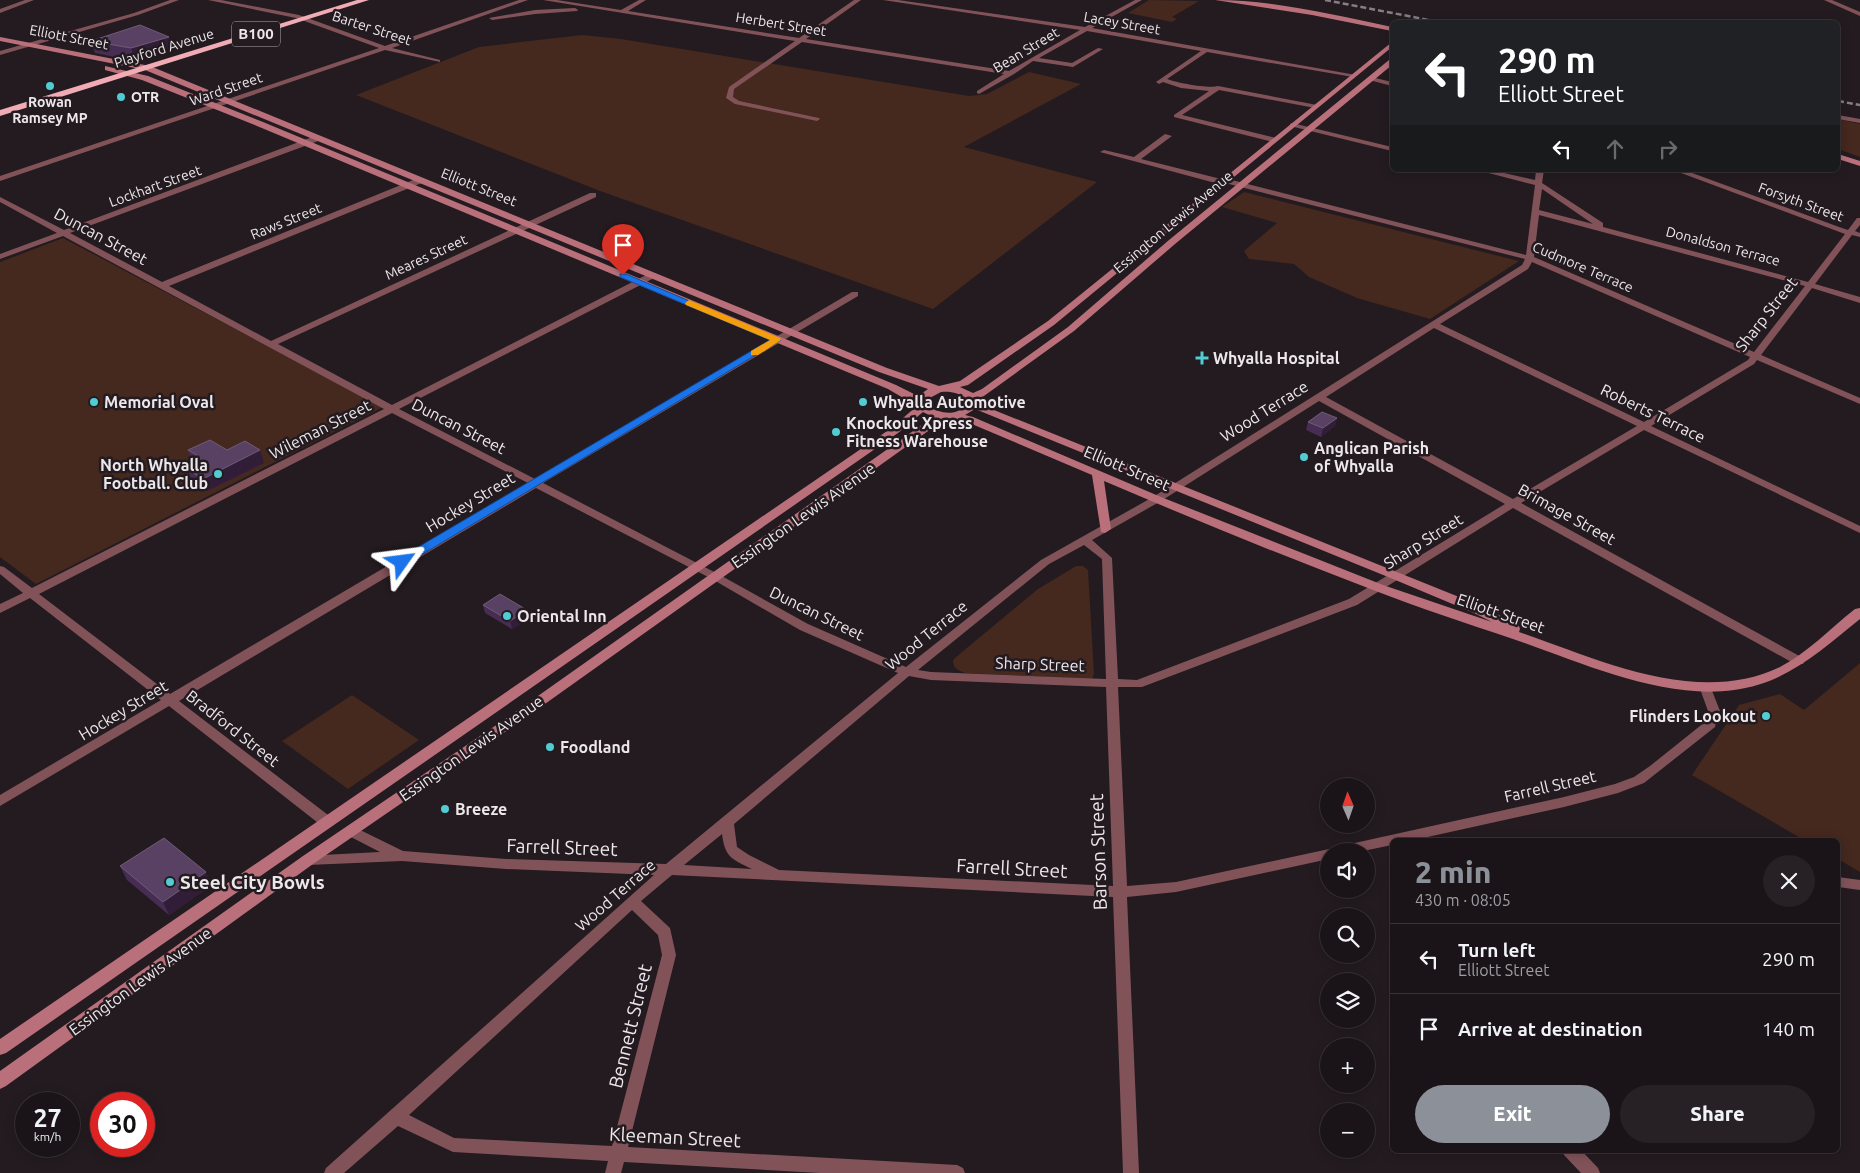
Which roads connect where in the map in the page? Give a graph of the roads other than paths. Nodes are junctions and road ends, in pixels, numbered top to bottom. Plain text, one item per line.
1 (31, 0) edge
2 (176, 0) edge
3 (211, 0) edge
4 (347, 0) edge
5 (365, 0) edge
6 (525, 0) edge
7 (546, 0) edge
8 (643, 0) edge
9 (858, 0) edge
10 (886, 0) edge
11 (1139, 0) edge
12 (1218, 0) edge
13 (1827, 0) edge
14 (600, 8) junction
15 (0, 11) edge
16 (622, 12) junction
17 (1860, 14) edge
18 (302, 17) junction
19 (461, 23) junction
20 (1086, 29) junction
21 (1390, 29) edge
22 (0, 39) edge
23 (802, 40) junction
24 (224, 41) junction
25 (31, 44) junction
26 (0, 46) edge
27 (1390, 46) edge
28 (386, 48) junction
29 (16, 49) junction
30 (1100, 49) dead end
31 (1206, 50) junction
32 (0, 53) edge
33 (1032, 59) junction
34 (438, 61) dead end
35 (1390, 64) edge
36 (137, 65) junction
37 (147, 68) junction
38 (125, 72) junction
39 (1012, 73) junction
40 (1353, 75) junction
41 (1371, 79) junction
42 (1390, 84) edge
43 (1214, 90) junction
44 (979, 92) dead end
45 (229, 101) junction
46 (17, 105) junction
47 (215, 106) junction
48 (1315, 106) junction
49 (0, 108) edge
50 (0, 114) edge
51 (1840, 117) edge
52 (817, 120) dead end
53 (1860, 121) edge
54 (1292, 125) junction
55 (1312, 130) junction
56 (1168, 136) dead end
57 (318, 138) junction
58 (1273, 140) junction
59 (305, 143) junction
60 (1390, 149) edge
61 (1104, 152) dead end
62 (1840, 157) edge
63 (1135, 160) junction
64 (1860, 164) edge
65 (1490, 172) edge
66 (1540, 172) edge
67 (1683, 172) edge
68 (0, 179) edge
69 (421, 180) junction
70 (1223, 181) junction
71 (1537, 183) junction
72 (1243, 185) junction
73 (406, 186) junction
74 (593, 195) dead end
75 (0, 199) edge
76 (1534, 211) junction
77 (1860, 220) edge
78 (530, 224) junction
79 (1608, 230) junction
80 (516, 231) junction
81 (64, 233) junction
82 (1855, 234) edge
83 (0, 257) edge
84 (1530, 258) junction
85 (653, 274) junction
86 (638, 282) junction
87 (1810, 284) junction
88 (161, 286) junction
89 (855, 294) dead end
90 (1860, 300) edge
91 (1433, 324) junction
92 (791, 331) junction
93 (777, 340) junction
94 (271, 344) junction
95 (1756, 356) junction
96 (943, 388) junction
97 (1319, 397) junction
98 (972, 401) junction
99 (1860, 401) edge
100 (921, 405) junction
101 (392, 409) junction
102 (948, 416) junction
103 (1645, 426) junction
104 (1098, 472) junction
105 (534, 483) junction
106 (1177, 487) junction
107 (1157, 499) junction
108 (1514, 503) junction
109 (1104, 529) junction
110 (1860, 530) edge
111 (1085, 540) junction
112 (696, 568) junction
113 (0, 569) edge
114 (1397, 576) junction
115 (716, 577) junction
116 (1379, 588) junction
117 (32, 593) junction
118 (0, 609) edge
119 (1860, 612) edge
120 (1547, 646) junction
121 (1798, 662) junction
122 (907, 672) junction
123 (1112, 683) junction
124 (1705, 686) junction
125 (171, 700) junction
126 (0, 801) edge
127 (327, 822) junction
128 (727, 822) junction
129 (352, 831) junction
130 (1400, 838) edge
131 (1390, 840) edge
132 (1375, 844) edge
133 (402, 856) junction
134 (1320, 856) edge
135 (308, 860) junction
136 (671, 870) junction
137 (781, 875) junction
138 (1840, 882) edge
139 (1860, 885) edge
140 (1120, 892) junction
141 (632, 901) junction
142 (0, 1048) edge
143 (0, 1081) edge
144 (396, 1117) junction
145 (1573, 1153) edge
146 (618, 1154) junction
147 (332, 1173) edge
148 (613, 1173) edge
149 (957, 1173) edge
150 (1130, 1173) edge
151 (1592, 1173) edge

1 - 15 street
2 - 25 street
3 - 18 street, Barter Street
4 - 18 highway, Playford Avenue / B100
5 - 18 highway, Playford Avenue / B100
6 - 19 street, Ward Street
7 - 14 street, Herbert Street
8 - 16 street
9 - 23 street
10 - 20 street, Lacey Street
11 - 20 street, Bean Street
12 - 21 main road
13 - 17 street
14 - 16 street, Herbert Street
14 - 19 street, Ward Street
16 - 23 street, Herbert Street
18 - 24 highway, Playford Avenue / B100
18 - 28 street, Barter Street
19 - 28 street, Ward Street
20 - 31 street, Lacey Street
20 - 33 street, Bean Street
22 - 25 main road, Elliott Street
23 - 39 street, Herbert Street
23 - 52 street
24 - 36 highway, Playford Avenue / B100
24 - 37 highway, Playford Avenue / B100
25 - 29 street
25 - 36 main road, Elliott Street
26 - 29 main road, Elliott Street
27 - 40 main road, Essington Lewis Avenue
28 - 34 street, Barter Street
28 - 45 street, Ward Street
29 - 32 street
29 - 38 main road, Elliott Street
30 - 33 street
31 - 40 street, Lacey Street
31 - 43 street
33 - 39 street, Bean Street
35 - 41 main road, Essington Lewis Avenue
36 - 37 main road, Elliott Street
36 - 38 highway, Playford Avenue / B100
37 - 38 highway, Playford Avenue / B100
37 - 45 main road, Elliott Street
38 - 46 highway, Playford Avenue / B100
38 - 47 main road, Elliott Street
39 - 44 street, Bean Street
40 - 41 main road
40 - 48 main road, Essington Lewis Avenue
41 - 42 street
41 - 55 main road, Essington Lewis Avenue
43 - 48 street
43 - 58 street
45 - 47 street, Ward Street
45 - 57 main road, Elliott Street
46 - 49 highway, Playford Avenue / B100
46 - 50 highway, Playford Avenue / B100
47 - 59 main road, Elliott Street
47 - 68 street, Ward Street
48 - 54 main road, Essington Lewis Avenue
51 - 53 street
54 - 55 street
54 - 58 main road, Essington Lewis Avenue
55 - 60 street
55 - 72 main road, Essington Lewis Avenue
56 - 63 street
57 - 59 street, Lockhart Street
57 - 69 main road, Elliott Street
58 - 70 main road, Essington Lewis Avenue
59 - 73 main road, Elliott Street
59 - 81 street, Lockhart Street
61 - 63 street, Cudmore Terrace
62 - 64 main road
63 - 70 street, Cudmore Terrace
65 - 71 street
66 - 71 street
67 - 82 street, Forsyth Street
69 - 73 street, Raws Street
69 - 78 main road, Elliott Street
70 - 72 street, Cudmore Terrace
70 - 96 main road, Essington Lewis Avenue
71 - 76 street
71 - 79 street, Donaldson Terrace
72 - 84 street, Cudmore Terrace
72 - 98 main road, Essington Lewis Avenue
73 - 80 main road, Elliott Street
73 - 88 street, Raws Street
74 - 78 street, Meares Street
75 - 81 street, Duncan Street
76 - 79 street, Donaldson Terrace
76 - 84 street
77 - 82 street, Sharp Street
78 - 80 street, Meares Street
78 - 85 main road, Elliott Street
79 - 87 street, Donaldson Terrace
80 - 86 main road, Elliott Street
80 - 94 street, Meares Street
81 - 83 street, Lockhart Street
81 - 88 street, Duncan Street
82 - 87 street, Sharp Street
84 - 91 street, Wood Terrace
84 - 95 street, Cudmore Terrace
85 - 86 street, Wileman Street
85 - 92 main road, Elliott Street
86 - 93 main road, Elliott Street
86 - 101 street, Wileman Street
87 - 90 street, Donaldson Terrace
87 - 95 street, Sharp Street
88 - 94 street, Duncan Street
89 - 92 street, Hockey Street
91 - 97 street, Wood Terrace
91 - 103 street, Roberts Terrace
92 - 93 street, Hockey Street
92 - 96 main road, Elliott Street
93 - 100 main road, Elliott Street
93 - 105 street, Hockey Street
94 - 101 street, Duncan Street
95 - 99 street, Cudmore Terrace
95 - 103 street, Sharp Street
96 - 98 main road, Elliott Street
96 - 100 main road, Essington Lewis Avenue
97 - 106 street, Wood Terrace
97 - 108 street, Brimage Street
98 - 102 main road, Essington Lewis Avenue
98 - 106 main road, Elliott Street
100 - 102 main road, Elliott Street
100 - 112 main road, Essington Lewis Avenue
101 - 105 street, Duncan Street
101 - 117 street, Wileman Street
102 - 104 main road, Elliott Street
102 - 115 main road, Essington Lewis Avenue
103 - 108 street, Sharp Street
103 - 110 street, Roberts Terrace
104 - 107 main road, Elliott Street
104 - 109 main road
105 - 112 street, Duncan Street
105 - 125 street, Hockey Street
106 - 107 street, Wood Terrace
106 - 114 main road, Elliott Street
107 - 109 street, Wood Terrace
107 - 116 main road, Elliott Street
108 - 114 street, Sharp Street
108 - 121 street, Brimage Street
109 - 111 street, Wood Terrace
111 - 122 street, Wood Terrace
111 - 123 street, Barson Street
112 - 115 street, Duncan Street
112 - 127 main road, Essington Lewis Avenue
113 - 117 street, Bradford Street
114 - 116 street, Sharp Street
114 - 120 main road, Elliott Street
115 - 122 street, Duncan Street
115 - 129 main road, Essington Lewis Avenue
116 - 120 main road, Elliott Street
116 - 123 street, Sharp Street
117 - 118 street, Wileman Street
117 - 125 street, Bradford Street
119 - 121 main road
120 - 124 main road
121 - 124 main road
122 - 123 street, Sharp Street
122 - 128 street, Wood Terrace
123 - 140 street, Barson Street
124 - 130 street, Farrell Street
125 - 126 street, Hockey Street
125 - 127 street, Bradford Street
127 - 129 main road
127 - 142 main road, Essington Lewis Avenue
128 - 136 street, Wood Terrace
128 - 137 street, Farrell Street
129 - 133 street, Farrell Street
129 - 135 main road, Essington Lewis Avenue
131 - 132 street, Farrell Street
133 - 135 street, Farrell Street
133 - 136 street, Farrell Street
134 - 140 street, Farrell Street
135 - 143 main road, Essington Lewis Avenue
136 - 137 street, Farrell Street
136 - 141 street, Wood Terrace
137 - 140 street, Farrell Street
138 - 139 street
140 - 150 street, Barson Street
141 - 144 street, Wood Terrace
141 - 146 street, Bennett Street
144 - 146 street, Kleeman Street
144 - 147 street, Wood Terrace
145 - 151 street
146 - 148 street, Bennett Street
146 - 149 street, Kleeman Street

